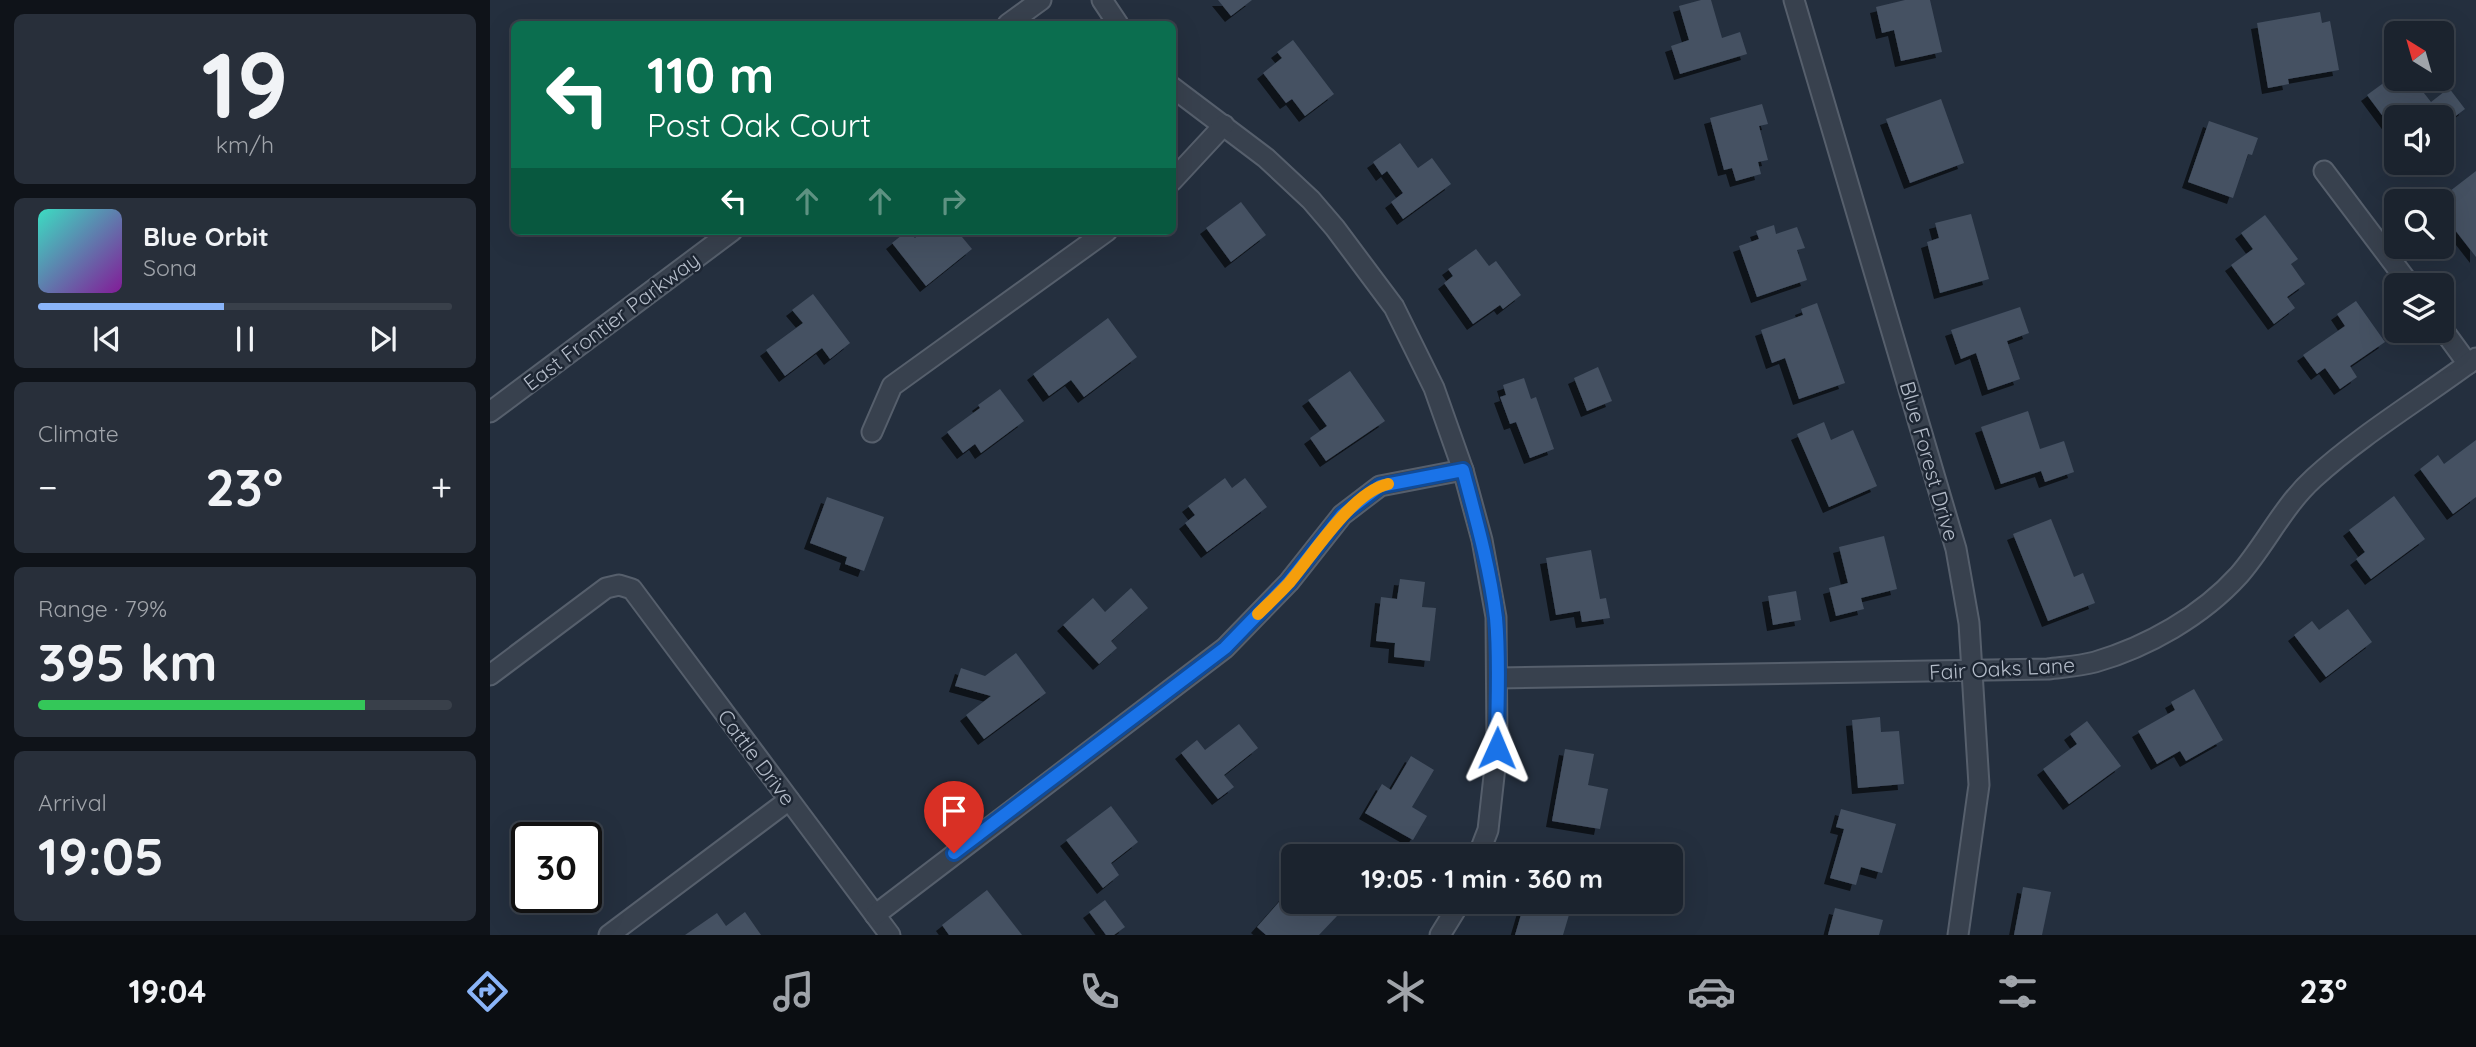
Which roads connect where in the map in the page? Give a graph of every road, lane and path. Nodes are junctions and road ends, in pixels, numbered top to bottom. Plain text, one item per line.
1 (1041, 0) edge
2 (1102, 0) edge
3 (1794, 0) edge
4 (1012, 21) edge
5 (1116, 21) edge
6 (1176, 90) edge
7 (1224, 125) junction
8 (2324, 171) dead end
9 (1176, 177) edge
10 (727, 235) edge
11 (1101, 235) edge
12 (2401, 273) edge
13 (2454, 341) edge
14 (2472, 361) edge
15 (490, 412) edge
16 (872, 432) dead end
17 (1463, 470) junction
18 (1972, 672) junction
19 (490, 675) edge
20 (1498, 678) junction
21 (789, 800) junction
22 (1483, 844) edge
23 (1453, 914) edge
24 (875, 915) junction
25 (609, 935) edge
26 (890, 935) edge
27 (1440, 935) edge
28 (1958, 935) edge

1 - 4 street
2 - 5 street
3 - 18 street, Blue Forest Drive
6 - 7 street
7 - 9 street
7 - 17 street
8 - 12 street
10 - 15 street, East Frontier Parkway
11 - 16 street
13 - 14 street
14 - 18 street, Fair Oaks Lane
17 - 20 street
17 - 24 street
18 - 20 street, Fair Oaks Lane
18 - 28 street, Blue Forest Drive
19 - 21 street, Cattle Drive
20 - 22 street
21 - 24 street, Cattle Drive
21 - 25 street
23 - 27 street
24 - 26 street, Cattle Drive

